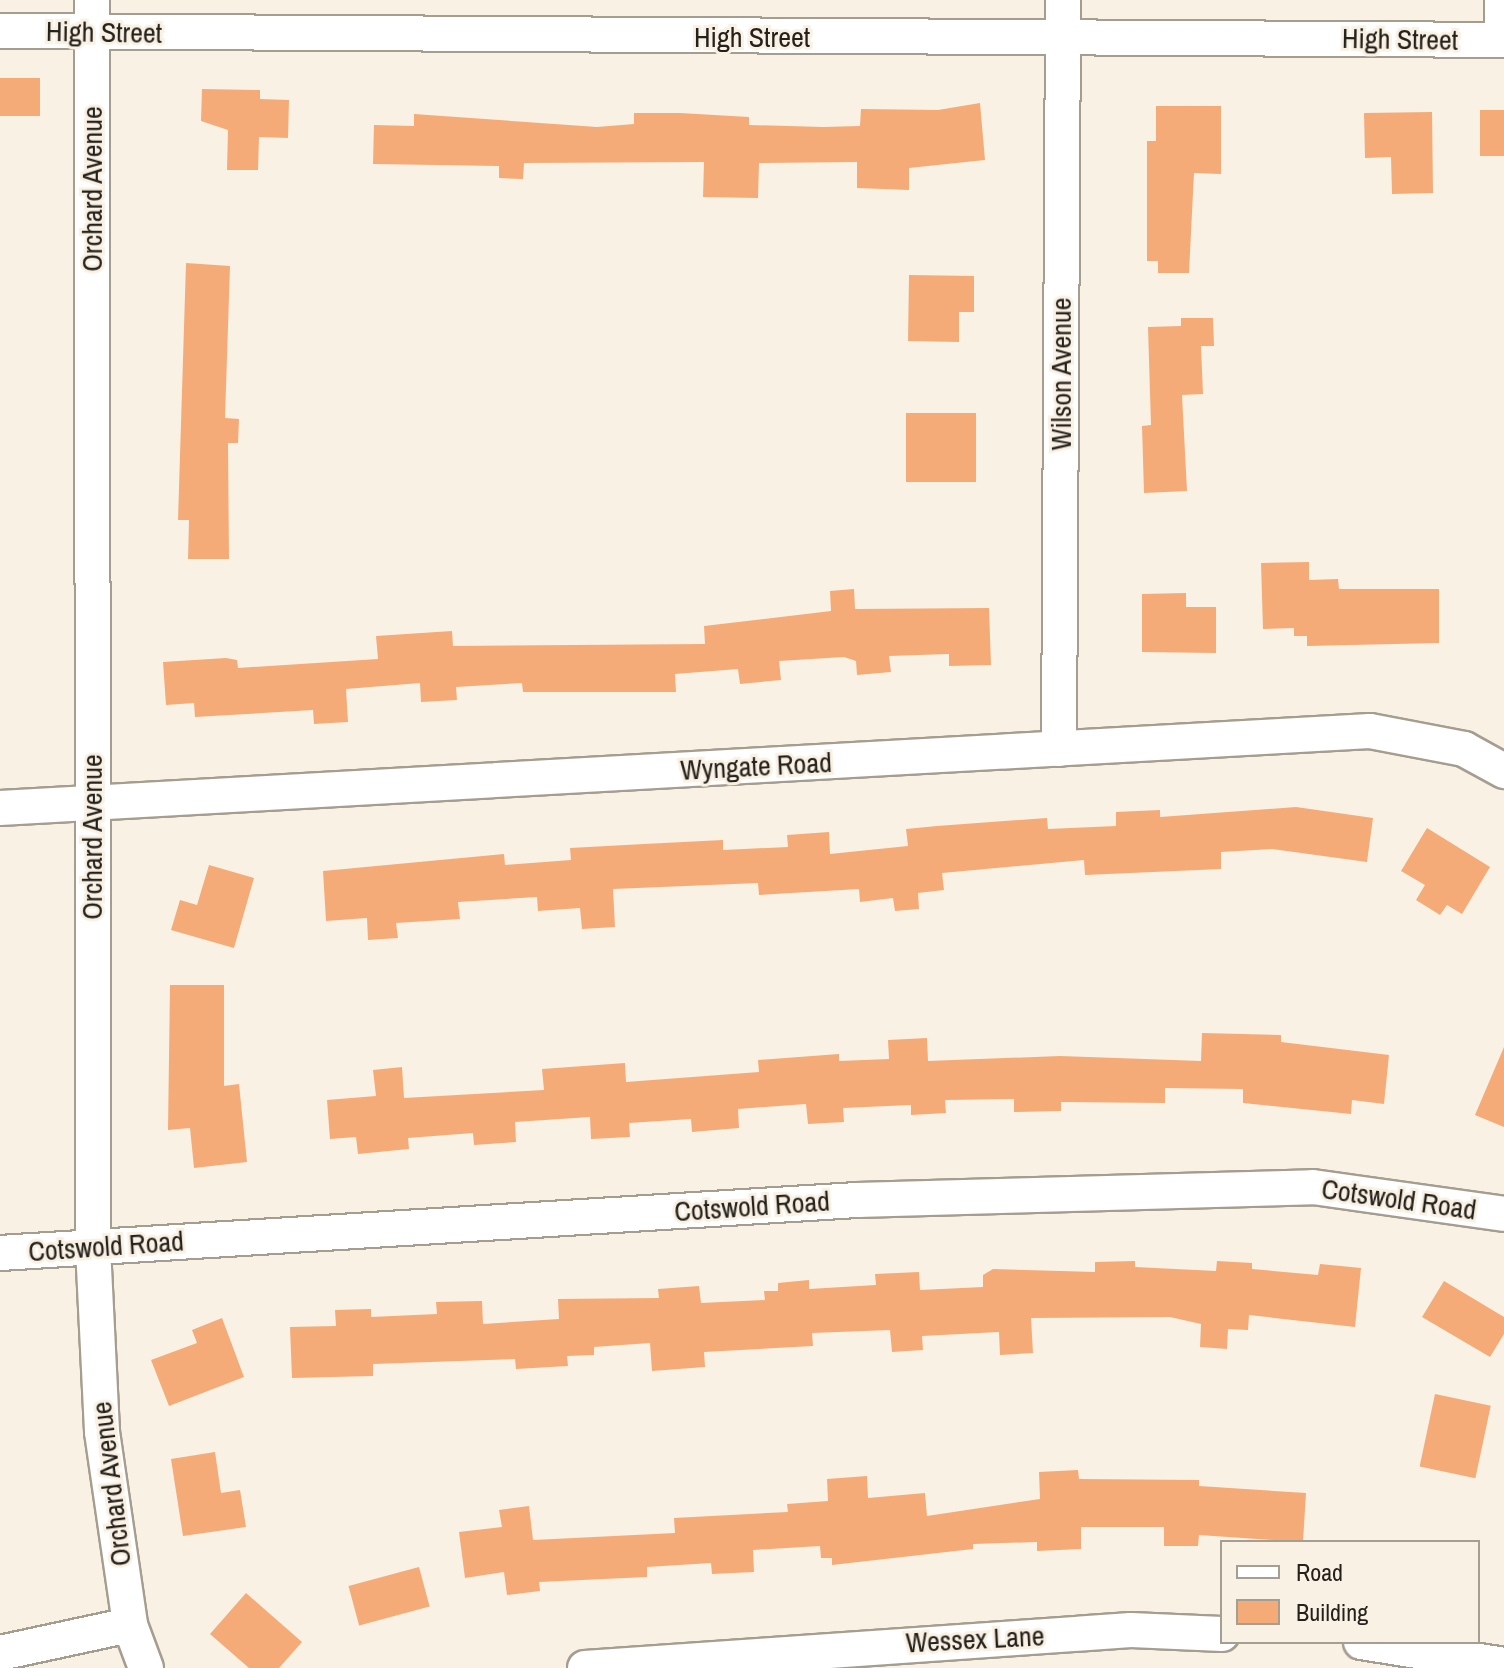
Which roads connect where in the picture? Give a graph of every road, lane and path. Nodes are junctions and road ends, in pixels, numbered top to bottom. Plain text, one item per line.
1 (1063, 0) edge
2 (1502, 0) edge
3 (92, 16) edge
4 (0, 31) edge
5 (1063, 36) junction
6 (1503, 40) edge
7 (1059, 749) junction
8 (1504, 771) edge
9 (92, 803) junction
10 (0, 808) edge
11 (1504, 1214) edge
12 (93, 1247) junction
13 (0, 1253) edge
14 (130, 1625) junction
15 (1220, 1634) edge
16 (1373, 1644) edge
17 (0, 1653) edge
18 (1504, 1665) edge
19 (146, 1668) edge
20 (585, 1668) edge

1 - 5 street, Wilson Avenue
2 - 6 street
3 - 4 street, High Street
3 - 5 street, High Street
3 - 9 street, Orchard Avenue
5 - 6 street, High Street
5 - 7 street, Wilson Avenue
7 - 8 street, Wyngate Road
7 - 9 street, Wyngate Road
9 - 10 street, Wyngate Road
9 - 12 street, Orchard Avenue
11 - 12 street, Cotswold Road
12 - 13 street, Cotswold Road
12 - 14 street, Orchard Avenue
14 - 17 street
14 - 19 street, Orchard Avenue
15 - 20 street, Wessex Lane
16 - 18 street

